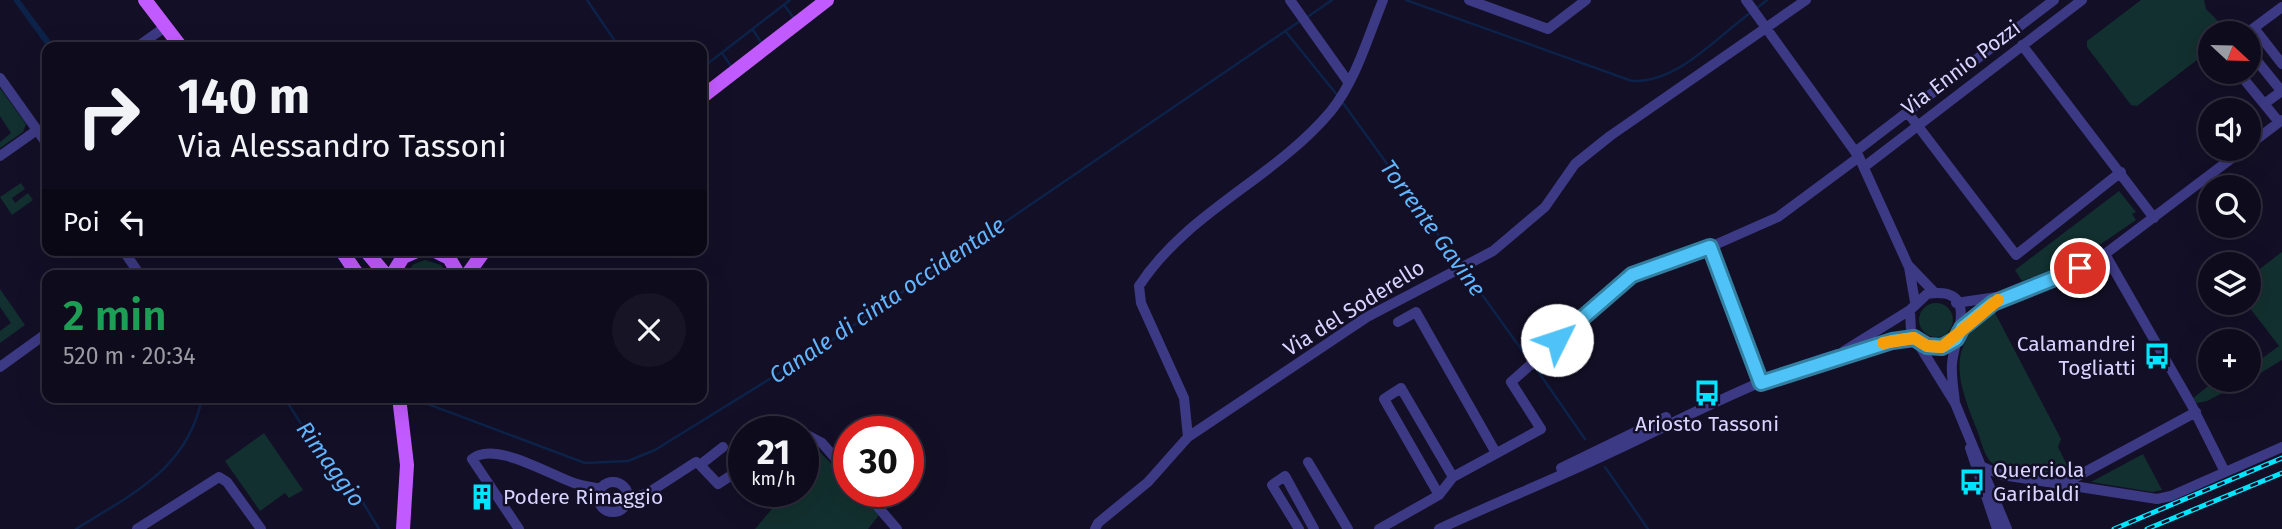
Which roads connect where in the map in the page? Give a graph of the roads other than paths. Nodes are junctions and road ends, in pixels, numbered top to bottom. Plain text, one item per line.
1 (145, 0) edge
2 (155, 0) edge
3 (827, 0) edge
4 (1290, 0) edge
5 (1383, 0) edge
6 (1469, 0) edge
7 (1586, 0) edge
8 (1806, 0) edge
9 (2054, 0) edge
10 (2082, 0) edge
11 (1751, 7) edge
12 (2282, 7) edge
13 (2261, 23) edge
14 (165, 27) junction
15 (1767, 28) junction
16 (144, 42) edge
17 (177, 42) edge
18 (186, 42) edge
19 (2261, 42) edge
20 (2022, 46) junction
21 (2282, 64) edge
22 (2261, 66) edge
23 (0, 78) edge
24 (1349, 83) junction
25 (2248, 84) edge
26 (707, 93) edge
27 (2264, 104) junction
28 (1908, 113) junction
29 (2280, 121) edge
30 (1918, 125) junction
31 (37, 130) junction
32 (2261, 136) edge
33 (42, 137) edge
34 (0, 156) edge
35 (1859, 158) junction
36 (2228, 161) edge
37 (2122, 172) junction
38 (2154, 218) junction
39 (1710, 247) junction
40 (2105, 254) junction
41 (370, 256) edge
42 (407, 256) edge
43 (445, 256) edge
44 (1908, 265) junction
45 (382, 270) edge
46 (395, 270) edge
47 (457, 270) edge
48 (1935, 293) junction
49 (2010, 295) junction
50 (1956, 303) junction
51 (1912, 306) junction
52 (1398, 322) dead end
53 (1959, 333) junction
54 (42, 337) edge
55 (1917, 340) junction
56 (1832, 358) junction
57 (0, 367) edge
58 (1761, 383) junction
59 (400, 403) edge
60 (1955, 403) junction
61 (2196, 412) junction
62 (1965, 429) junction
63 (1188, 437) junction
64 (819, 441) edge
65 (723, 447) dead end
66 (2282, 447) edge
67 (1496, 453) junction
68 (833, 456) edge
69 (695, 462) dead end
70 (1308, 462) dead end
71 (1983, 467) junction
72 (2225, 471) junction
73 (728, 477) edge
74 (1453, 477) junction
75 (2015, 477) junction
76 (1984, 482) junction
77 (2062, 484) junction
78 (601, 489) junction
79 (1439, 495) junction
80 (628, 499) junction
81 (878, 507) edge
82 (137, 529) edge
83 (261, 529) edge
84 (403, 529) edge
85 (519, 529) edge
86 (897, 529) edge
87 (1095, 529) edge
88 (1299, 529) edge
89 (1314, 529) edge
90 (1348, 529) edge
91 (1378, 529) edge
92 (1439, 529) edge
93 (1997, 529) edge
94 (2007, 529) edge

1 - 14 main road
2 - 18 main road
3 - 26 main road
4 - 24 street
5 - 24 street
6 - 7 street
8 - 15 street, Via del Soderello
9 - 28 street, Via Ennio Pozzi
10 - 20 street, Via Ennio Pozzi
11 - 15 street
12 - 13 street
14 - 16 street
14 - 17 main road
15 - 35 street
15 - 63 street, Via del Soderello
19 - 21 street
20 - 30 street, Via Ennio Pozzi
20 - 37 street
22 - 27 street
23 - 31 street
24 - 63 street
25 - 27 street
27 - 29 street
28 - 30 street
28 - 35 street, Via Ennio Pozzi
29 - 32 street
30 - 35 street, Via Ennio Pozzi
30 - 37 street
31 - 33 street
31 - 34 street
35 - 39 street
35 - 44 street
36 - 38 street
37 - 38 street
38 - 40 street
39 - 58 street
39 - 67 street
40 - 49 street
40 - 61 street
41 - 45 main road
42 - 46 main road
43 - 47 main road
44 - 48 street
44 - 51 street
48 - 50 street
48 - 51 street
49 - 50 street
49 - 53 street
50 - 53 street
51 - 55 street
51 - 56 street
52 - 67 street
53 - 55 street
53 - 60 street
54 - 57 street
55 - 56 street
55 - 60 street
56 - 58 street
58 - 92 street
59 - 84 main road
60 - 62 street
61 - 72 street
61 - 77 street
62 - 71 street
62 - 76 street
63 - 87 street, Via del Soderello
64 - 68 street
65 - 73 street
66 - 72 street
67 - 74 street
69 - 80 street
70 - 90 street
71 - 75 street
71 - 76 street
72 - 77 street
74 - 79 street
74 - 79 street
75 - 76 street
75 - 77 street
76 - 93 street
76 - 94 street
78 - 80 street
78 - 80 street
78 - 85 street
79 - 91 street
81 - 86 street
82 - 83 street
88 - 89 street

